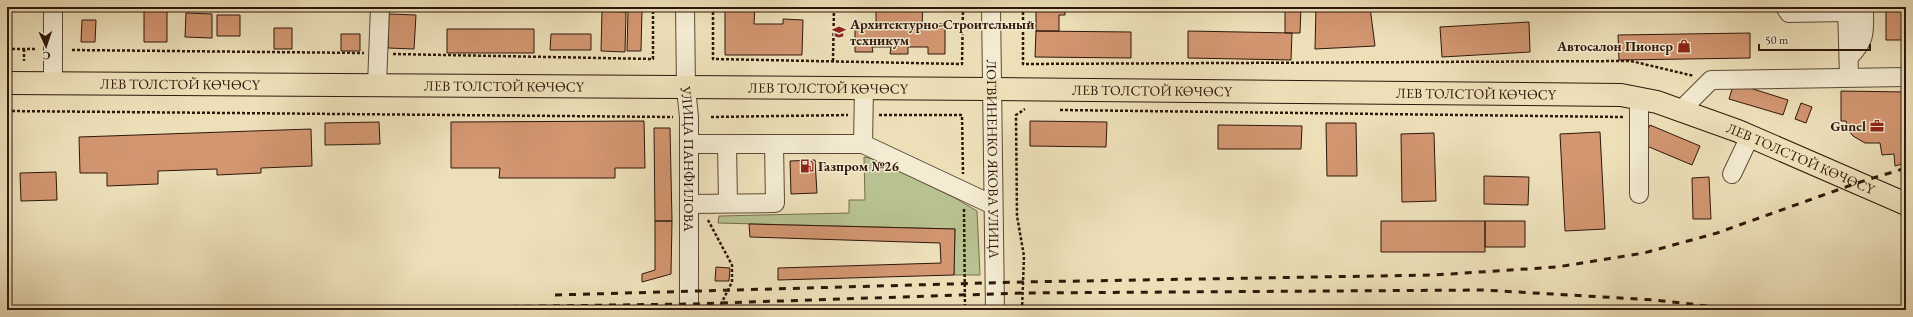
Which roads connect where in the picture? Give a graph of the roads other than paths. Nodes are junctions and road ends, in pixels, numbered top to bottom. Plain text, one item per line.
1 (53, 7) edge
2 (380, 7) edge
3 (685, 7) edge
4 (991, 7) edge
5 (1785, 7) edge
6 (1864, 7) edge
7 (1847, 9) edge
8 (1849, 57) junction
9 (1849, 77) junction
10 (1906, 77) edge
11 (7, 84) edge
12 (53, 84) junction
13 (377, 85) junction
14 (686, 88) junction
15 (864, 88) junction
16 (992, 89) junction
17 (1639, 107) junction
18 (1681, 110) junction
19 (1750, 136) junction
20 (690, 144) junction
21 (727, 144) junction
22 (774, 144) junction
23 (863, 144) junction
24 (1732, 174) dead end
25 (1639, 194) dead end
26 (689, 204) junction
27 (728, 204) junction
28 (1906, 204) edge
29 (993, 205) junction
30 (689, 310) edge
31 (995, 310) edge

1 - 12 street
2 - 13 street
3 - 14 street, УЛИЦА ПАНФИЛОВА
4 - 16 street, ЛОГВИНЕНКО ЯКОВА УЛИЦА
5 - 7 street
6 - 8 street
7 - 8 street
8 - 9 street
9 - 10 street
9 - 18 street
11 - 12 main road, ЛЕВ ТОЛСТОЙ КӨЧӨСҮ
12 - 13 main road, ЛЕВ ТОЛСТОЙ КӨЧӨСҮ
13 - 14 main road, ЛЕВ ТОЛСТОЙ КӨЧӨСҮ
14 - 15 main road, ЛЕВ ТОЛСТОЙ КӨЧӨСҮ
14 - 20 street, УЛИЦА ПАНФИЛОВА
15 - 16 main road, ЛЕВ ТОЛСТОЙ КӨЧӨСҮ
15 - 23 street
16 - 17 main road, ЛЕВ ТОЛСТОЙ КӨЧӨСҮ
16 - 29 street, ЛОГВИНЕНКО ЯКОВА УЛИЦА
17 - 18 main road, ЛЕВ ТОЛСТОЙ КӨЧӨСҮ
17 - 25 street
18 - 19 main road, ЛЕВ ТОЛСТОЙ КӨЧӨСҮ
19 - 24 street
19 - 28 main road, ЛЕВ ТОЛСТОЙ КӨЧӨСҮ
20 - 21 street
20 - 26 street, УЛИЦА ПАНФИЛОВА
21 - 22 street
21 - 27 street
22 - 23 street
22 - 27 street
23 - 29 street
26 - 27 street
26 - 30 street, УЛИЦА ПАНФИЛОВА
29 - 31 street, ЛОГВИНЕНКО ЯКОВА УЛИЦА

